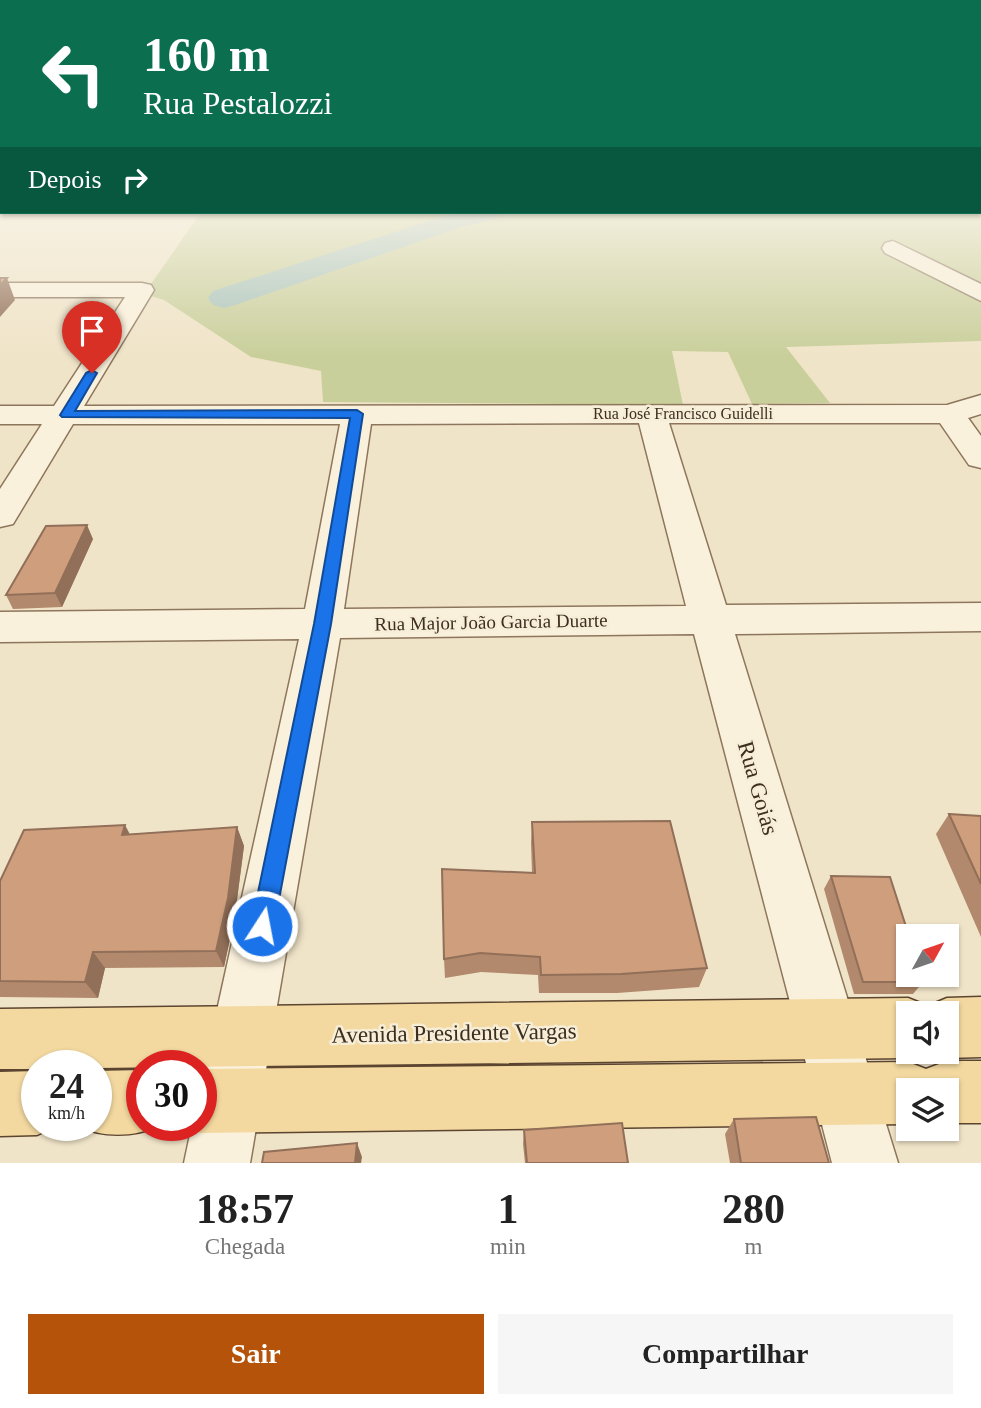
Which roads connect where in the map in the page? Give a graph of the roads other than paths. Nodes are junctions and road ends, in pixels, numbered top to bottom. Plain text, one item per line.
1 (893, 248) dead end
2 (0, 290) edge
3 (981, 294) edge
4 (981, 404) edge
5 (651, 413) junction
6 (370, 414) junction
7 (949, 414) junction
8 (0, 415) edge
9 (66, 415) junction
10 (981, 458) edge
11 (0, 516) edge
12 (981, 617) edge
13 (712, 620) junction
14 (322, 624) junction
15 (0, 627) edge
16 (981, 1027) edge
17 (825, 1028) junction
18 (896, 1028) edge
19 (959, 1028) edge
20 (240, 1036) junction
21 (0, 1039) edge
22 (959, 1092) edge
23 (981, 1092) edge
24 (896, 1093) edge
25 (846, 1094) junction
26 (217, 1096) edge
27 (217, 1101) edge
28 (21, 1103) edge
29 (0, 1104) edge
30 (216, 1141) edge
31 (217, 1163) edge
32 (865, 1163) edge

1 - 3 street
2 - 9 street
4 - 7 street, Rua José Francisco Guidelli
5 - 6 street, Rua José Francisco Guidelli
5 - 7 street, Rua José Francisco Guidelli
5 - 13 street, Rua Goiás
6 - 9 street, Rua José Francisco Guidelli
6 - 14 street
7 - 10 street
8 - 9 street, Rua José Francisco Guidelli
9 - 11 street
12 - 13 street, Rua Major João Garcia Duarte
13 - 14 street, Rua Major João Garcia Duarte
13 - 17 street, Rua Goiás
14 - 15 street, Rua Major João Garcia Duarte
14 - 20 street
16 - 19 main road
17 - 18 main road, Avenida Presidente Vargas
17 - 20 main road, Avenida Presidente Vargas
17 - 25 street, Rua Goiás
20 - 21 main road, Avenida Presidente Vargas
20 - 26 street
22 - 23 main road
24 - 25 main road
25 - 27 main road
25 - 32 street, Rua Goiás
28 - 29 main road
30 - 31 street

